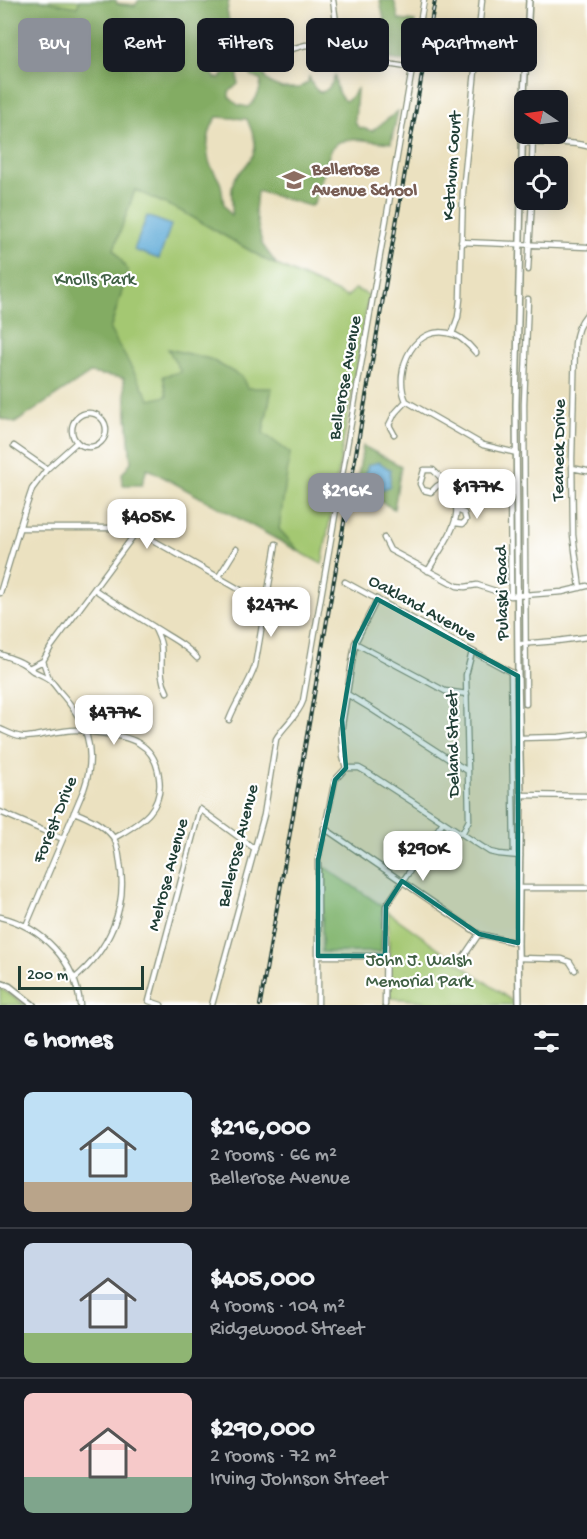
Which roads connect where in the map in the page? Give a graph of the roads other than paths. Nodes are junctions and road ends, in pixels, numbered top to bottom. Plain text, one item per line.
1 (333, 0) edge
2 (424, 0) edge
3 (482, 0) edge
4 (529, 0) edge
5 (335, 18) edge
6 (421, 18) edge
7 (412, 72) edge
8 (524, 90) edge
9 (568, 143) edge
10 (522, 144) edge
11 (587, 146) edge
12 (532, 210) edge
13 (461, 242) junction
14 (520, 244) junction
15 (530, 244) junction
16 (587, 247) edge
17 (528, 270) dead end
18 (528, 299) dead end
19 (587, 314) edge
20 (518, 322) junction
21 (527, 322) junction
22 (452, 334) junction
23 (476, 353) dead end
24 (406, 401) junction
25 (525, 404) junction
26 (516, 405) junction
27 (394, 435) dead end
28 (77, 442) junction
29 (14, 446) dead end
30 (517, 453) junction
31 (572, 468) junction
32 (47, 469) junction
33 (587, 471) edge
34 (444, 482) junction
35 (510, 482) dead end
36 (457, 510) junction
37 (455, 523) junction
38 (19, 528) junction
39 (136, 531) junction
40 (384, 538) dead end
41 (276, 544) dead end
42 (236, 549) dead end
43 (428, 571) junction
44 (218, 578) junction
45 (345, 582) dead end
46 (587, 586) edge
47 (580, 588) junction
48 (94, 589) junction
49 (0, 592) edge
50 (525, 595) junction
51 (511, 596) junction
52 (518, 596) junction
53 (377, 599) junction
54 (265, 604) junction
55 (154, 627) junction
56 (587, 637) edge
57 (355, 643) junction
58 (526, 643) junction
59 (519, 644) junction
60 (472, 652) junction
61 (0, 654) edge
62 (197, 658) dead end
63 (43, 661) junction
64 (28, 668) junction
65 (511, 672) junction
66 (518, 676) junction
67 (49, 679) junction
68 (167, 692) dead end
69 (346, 694) junction
70 (467, 694) junction
71 (526, 704) dead end
72 (229, 720) dead end
73 (0, 729) edge
74 (86, 731) junction
75 (587, 734) edge
76 (520, 738) junction
77 (346, 768) junction
78 (468, 771) junction
79 (521, 795) junction
80 (587, 796) edge
81 (0, 812) edge
82 (74, 812) junction
83 (443, 822) junction
84 (324, 828) junction
85 (462, 834) junction
86 (114, 838) junction
87 (63, 839) junction
88 (255, 849) junction
89 (517, 855) junction
90 (402, 881) junction
91 (520, 888) junction
92 (587, 888) edge
93 (0, 916) edge
94 (26, 926) junction
95 (479, 934) junction
96 (518, 943) junction
97 (318, 956) junction
98 (385, 956) junction
99 (518, 958) junction
100 (462, 959) dead end
101 (575, 970) dead end
102 (74, 979) junction
103 (0, 983) edge
104 (33, 1005) edge
105 (80, 1005) edge
106 (161, 1005) edge
107 (212, 1005) edge
108 (318, 1005) edge
109 (385, 1005) edge
110 (519, 1005) edge

1 - 5 street
2 - 6 street, Bellerose Avenue
3 - 13 street, Ketchum Court
4 - 8 main road, Pulaski Road
7 - 88 street, Bellerose Avenue
9 - 11 street
10 - 14 main road, Pulaski Road
12 - 15 street
13 - 14 street
13 - 22 street, Ketchum Court
14 - 15 street
14 - 20 main road, Pulaski Road
15 - 16 street
15 - 17 street
18 - 21 street
19 - 31 street, Teaneck Drive
20 - 21 street
20 - 26 main road, Pulaski Road
21 - 25 street
22 - 23 street
22 - 24 street
24 - 27 street
24 - 30 street
25 - 26 street
25 - 50 street
26 - 30 main road, Pulaski Road
28 - 28 street
28 - 32 street
29 - 32 street
30 - 52 main road, Pulaski Road
31 - 33 street
31 - 47 street, Teaneck Drive
32 - 38 street
34 - 34 street
34 - 36 street
35 - 51 street
36 - 37 street
36 - 37 street
37 - 43 street
38 - 39 street
38 - 49 street
39 - 44 street
39 - 48 street
40 - 43 street
41 - 54 street
42 - 44 street
43 - 51 street
44 - 54 street
45 - 53 street, Oakland Avenue
46 - 47 street
47 - 50 street
48 - 55 street
48 - 63 street
50 - 52 street
50 - 58 street
51 - 52 street
52 - 59 main road, Pulaski Road
53 - 57 street
53 - 60 street, Oakland Avenue
54 - 72 street
55 - 62 street
55 - 68 street
56 - 58 street
57 - 69 street
57 - 70 street
58 - 59 street
58 - 71 street
59 - 66 main road, Pulaski Road
60 - 65 street, Oakland Avenue
60 - 70 street, Deland Street
61 - 64 street, Forest Drive
63 - 64 street
63 - 67 street
64 - 67 street, Forest Drive
65 - 66 street, Oakland Avenue
65 - 89 street
66 - 76 main road, Pulaski Road
67 - 74 street, Forest Drive
69 - 77 street
69 - 78 street
70 - 78 street, Deland Street
73 - 74 street
74 - 82 street, Forest Drive
74 - 86 street
75 - 76 street
76 - 79 main road, Pulaski Road
77 - 83 street
77 - 84 street
78 - 85 street, Deland Street
79 - 80 street
79 - 89 main road, Pulaski Road
81 - 87 street
82 - 86 street
82 - 87 street, Forest Drive
83 - 85 street
83 - 90 street
84 - 90 street
84 - 97 street
85 - 89 street
86 - 102 street
87 - 94 street, Forest Drive
88 - 106 street, Melrose Avenue
88 - 107 street, Bellerose Avenue
89 - 91 main road, Pulaski Road
90 - 95 street
90 - 98 street
91 - 92 street
91 - 96 main road, Pulaski Road
93 - 94 street
94 - 102 street
95 - 96 street
95 - 100 street
96 - 99 main road, Pulaski Road
97 - 98 street
97 - 108 street
98 - 109 street
99 - 101 street
99 - 110 main road, Pulaski Road
102 - 105 street
103 - 104 main road

